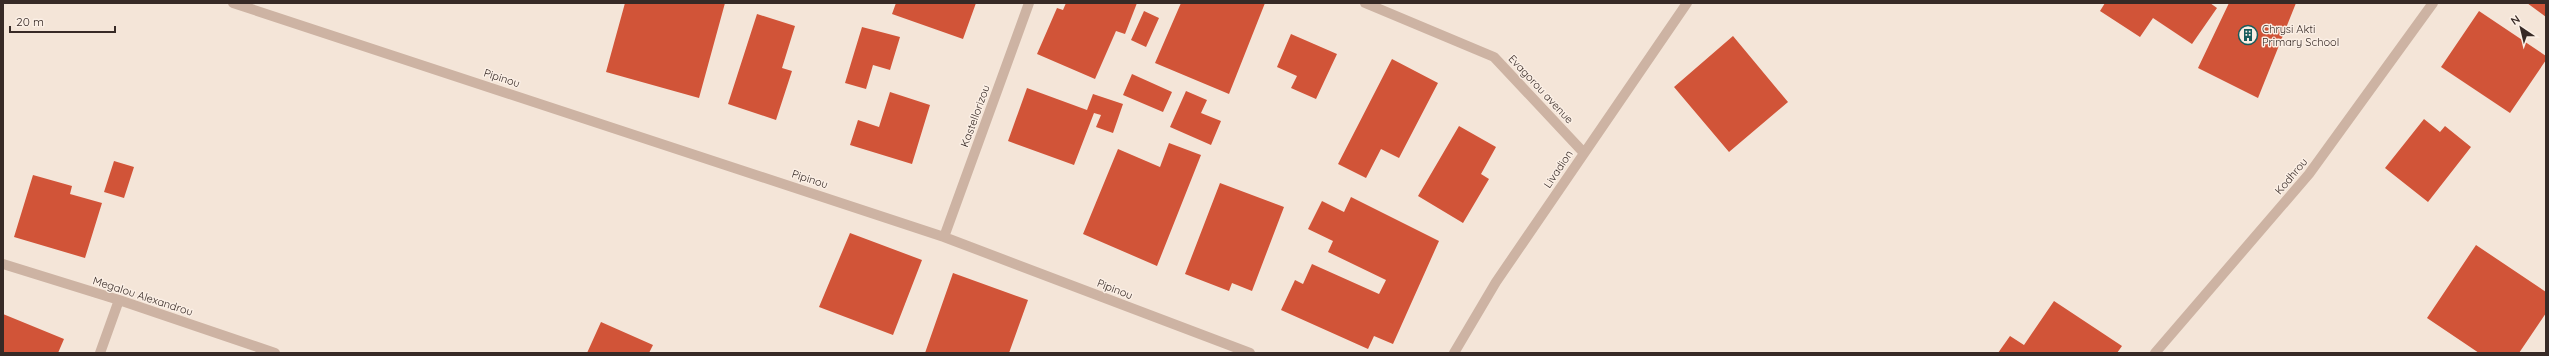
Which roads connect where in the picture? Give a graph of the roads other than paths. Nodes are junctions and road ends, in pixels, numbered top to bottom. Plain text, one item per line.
1 (233, 3) edge
2 (1029, 3) edge
3 (1365, 3) edge
4 (1687, 3) edge
5 (2433, 3) edge
6 (1584, 153) junction
7 (944, 237) junction
8 (3, 264) edge
9 (119, 300) junction
10 (100, 353) edge
11 (275, 353) edge
12 (1250, 353) edge
13 (1454, 353) edge
14 (2155, 353) edge

1 - 7 street, Pipinou
2 - 7 street, Kastellorizou
3 - 6 street, Evagorou avenue
4 - 6 street, Livadion
5 - 14 street, Kodhrou
6 - 13 street, Livadion
7 - 12 street, Pipinou
8 - 9 street, Megalou Alexandrou
9 - 10 street
9 - 11 street, Megalou Alexandrou

